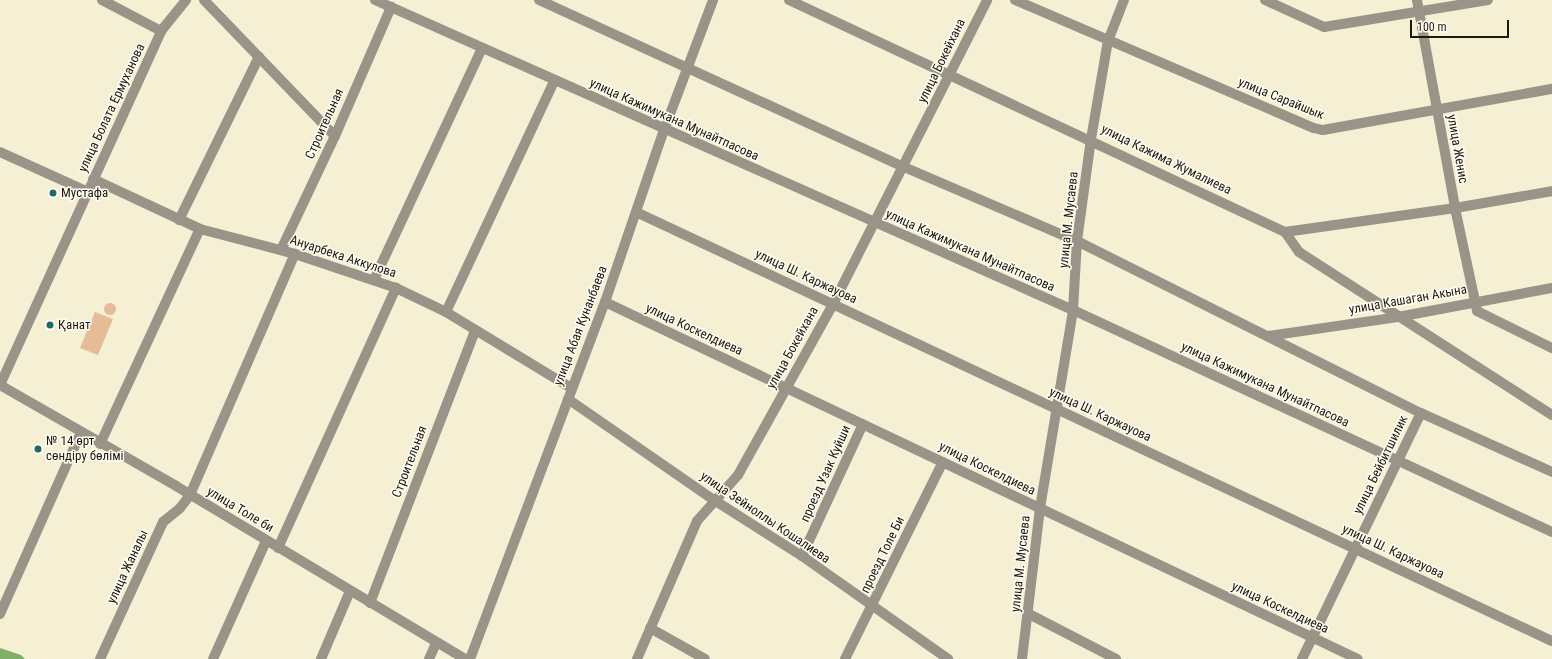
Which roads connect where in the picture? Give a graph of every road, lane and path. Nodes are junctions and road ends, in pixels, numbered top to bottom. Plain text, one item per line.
1 (102, 0) edge
2 (186, 0) edge
3 (204, 0) edge
4 (375, 0) edge
5 (539, 0) edge
6 (712, 0) edge
7 (789, 0) edge
8 (987, 0) edge
9 (1015, 0) edge
10 (1124, 0) edge
11 (1265, 0) edge
12 (1417, 0) edge
13 (1488, 0) edge
14 (391, 7) junction
15 (1419, 13) junction
16 (161, 31) junction
17 (1108, 41) junction
18 (482, 48) junction
19 (259, 57) junction
20 (687, 68) junction
21 (949, 75) junction
22 (554, 81) junction
23 (1552, 88) edge
24 (1437, 110) junction
25 (664, 130) junction
26 (335, 136) junction
27 (1091, 139) junction
28 (0, 152) edge
29 (904, 166) junction
30 (93, 180) junction
31 (1552, 191) edge
32 (88, 192) junction
33 (1455, 208) junction
34 (636, 212) junction
35 (179, 220) junction
36 (874, 224) junction
37 (200, 229) junction
38 (1285, 232) junction
39 (1078, 241) junction
40 (281, 250) junction
41 (295, 254) junction
42 (374, 280) junction
43 (396, 288) junction
44 (1552, 288) edge
45 (605, 302) junction
46 (1474, 302) junction
47 (833, 304) junction
48 (1073, 310) junction
49 (446, 312) junction
50 (1398, 317) junction
51 (475, 331) junction
52 (1268, 336) junction
53 (1552, 348) edge
54 (0, 385) edge
55 (571, 388) junction
56 (786, 388) junction
57 (568, 399) junction
58 (1057, 409) junction
59 (1421, 413) junction
60 (1552, 415) edge
61 (863, 424) junction
62 (81, 432) junction
63 (100, 444) junction
64 (1398, 460) junction
65 (943, 462) junction
66 (1552, 472) edge
67 (190, 495) junction
68 (714, 500) junction
69 (1040, 508) junction
70 (1552, 532) edge
71 (266, 541) junction
72 (278, 548) junction
73 (1355, 549) junction
74 (802, 556) junction
75 (350, 591) junction
76 (370, 603) junction
77 (872, 607) junction
78 (0, 614) edge
79 (1029, 614) junction
80 (650, 628) junction
81 (1312, 638) junction
82 (1552, 641) edge
83 (436, 642) junction
84 (100, 659) edge
85 (213, 659) edge
86 (321, 659) edge
87 (429, 659) edge
88 (465, 659) edge
89 (470, 659) edge
90 (637, 659) edge
91 (704, 659) edge
92 (845, 659) edge
93 (948, 659) edge
94 (1022, 659) edge
95 (1116, 659) edge
96 (1302, 659) edge
97 (1358, 659) edge

1 - 16 street
2 - 16 street, улица Болата Ермуханова
3 - 19 street
4 - 14 street, улица Кажимукана Мунайтпасова
5 - 20 street
6 - 20 street, улица Абая Кунанбаева
7 - 21 street, улица Кажима Жумалиева
8 - 21 street, улица Бокейхана
9 - 17 street, улица Сарайшык
10 - 17 street, улица М. Мусаева
11 - 15 street
12 - 15 street, улица Женис
13 - 15 street
14 - 18 street, улица Кажимукана Мунайтпасова
14 - 26 street, Строительная
15 - 24 street, улица Женис
16 - 30 street, улица Болата Ермуханова
17 - 24 street, улица Сарайшык
17 - 27 street, улица М. Мусаева
18 - 22 street, улица Кажимукана Мунайтпасова
18 - 42 street
19 - 26 street
19 - 35 street
20 - 25 street, улица Абая Кунанбаева
20 - 29 street
21 - 27 street, улица Кажима Жумалиева
21 - 29 street, улица Бокейхана
22 - 25 street, улица Кажимукана Мунайтпасова
22 - 49 street
23 - 24 street, улица Сарайшык
24 - 33 street, улица Женис
25 - 34 street, улица Абая Кунанбаева
25 - 36 street, улица Кажимукана Мунайтпасова
26 - 40 street, Строительная
27 - 38 street, улица Кажима Жумалиева
27 - 39 street, улица М. Мусаева
28 - 32 street
29 - 36 street, улица Бокейхана
29 - 39 street
30 - 32 street, улица Болата Ермуханова
30 - 35 street, Ануарбека Аккулова
31 - 33 street
32 - 54 street, улица Болата Ермуханова
33 - 38 street
33 - 46 street, улица Женис
34 - 45 street, улица Абая Кунанбаева
34 - 47 street, улица Ш. Каржауова
35 - 37 street, Ануарбека Аккулова
36 - 47 street, улица Бокейхана
36 - 48 street, улица Кажимукана Мунайтпасова
37 - 40 street, Ануарбека Аккулова
37 - 63 street
38 - 50 street
39 - 48 street, улица М. Мусаева
39 - 52 street
40 - 41 street, Ануарбека Аккулова
41 - 42 street, Ануарбека Аккулова
41 - 67 street
42 - 43 street, Ануарбека Аккулова
43 - 49 street, Ануарбека Аккулова
43 - 72 street
44 - 46 street, улица Кашаган Акына
45 - 55 street, улица Абая Кунанбаева
45 - 56 street, улица Коскелдиева
46 - 50 street, улица Кашаган Акына
46 - 53 street
47 - 56 street, улица Бокейхана
47 - 58 street, улица Ш. Каржауова
48 - 58 street, улица М. Мусаева
48 - 64 street, улица Кажимукана Мунайтпасова
49 - 51 street, Ануарбека Аккулова
50 - 52 street, улица Кашаган Акына
50 - 60 street
51 - 55 street, Ануарбека Аккулова
51 - 76 street, Строительная
52 - 59 street
54 - 62 street, улица Толе би
55 - 57 street, улица Абая Кунанбаева
56 - 61 street, улица Коскелдиева
56 - 68 street, улица Бокейхана
57 - 68 street, улица Зейноллы Кошалиева
57 - 89 street, улица Абая Кунанбаева
58 - 69 street, улица М. Мусаева
58 - 73 street, улица Ш. Каржауова
59 - 64 street, улица Бейбитшилик
59 - 66 street
61 - 65 street, улица Коскелдиева
61 - 74 street, проезд Узак Куйши
62 - 63 street, улица Толе би
62 - 78 street
63 - 67 street, улица Толе би
64 - 70 street, улица Кажимукана Мунайтпасова
64 - 73 street, улица Бейбитшилик
65 - 69 street, улица Коскелдиева
65 - 77 street, проезд Толе Би
67 - 71 street, улица Толе би
67 - 84 street, улица Жаналы
68 - 74 street, улица Зейноллы Кошалиева
68 - 80 street, улица Бокейхана
69 - 79 street, улица М. Мусаева
69 - 81 street, улица Коскелдиева
71 - 72 street, улица Толе би
71 - 85 street
72 - 75 street, улица Толе би
73 - 81 street, улица Бейбитшилик
73 - 82 street, улица Ш. Каржауова
74 - 77 street, улица Зейноллы Кошалиева
75 - 76 street, улица Толе би
75 - 86 street
76 - 83 street, улица Толе би
77 - 92 street, проезд Толе Би
77 - 93 street, улица Зейноллы Кошалиева
79 - 94 street, улица М. Мусаева
79 - 95 street
80 - 90 street, улица Бокейхана
80 - 91 street
81 - 96 street, улица Бейбитшилик
81 - 97 street, улица Коскелдиева
83 - 87 street
83 - 88 street, улица Толе би

